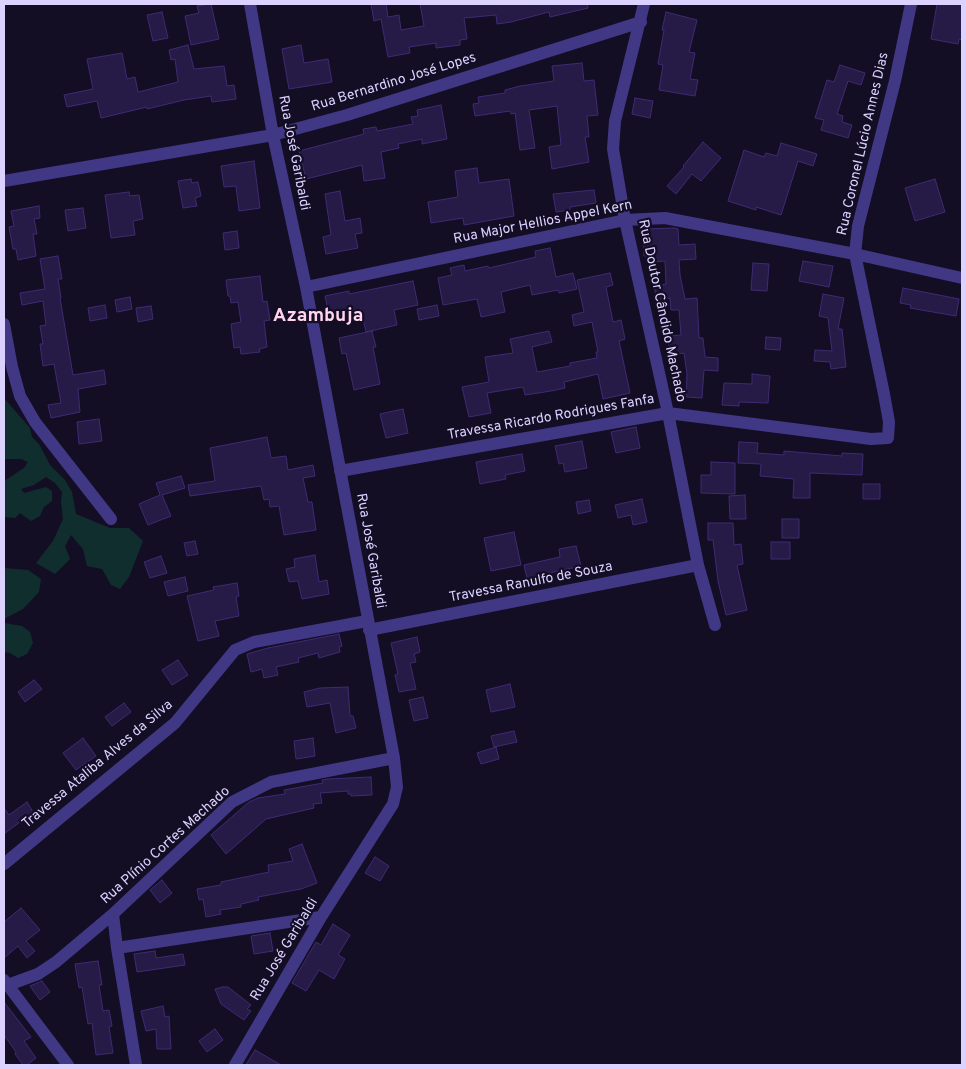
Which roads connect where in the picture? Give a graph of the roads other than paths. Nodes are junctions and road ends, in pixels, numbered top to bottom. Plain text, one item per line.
1 (250, 4) edge
2 (644, 4) edge
3 (911, 4) edge
4 (640, 22) junction
5 (273, 135) junction
6 (4, 181) edge
7 (625, 220) junction
8 (855, 254) junction
9 (962, 278) edge
10 (306, 287) junction
11 (4, 324) edge
12 (8, 368) edge
13 (668, 412) junction
14 (888, 438) joint
15 (340, 470) junction
16 (111, 519) dead end
17 (698, 566) junction
18 (715, 625) dead end
19 (368, 626) junction
20 (394, 758) junction
21 (4, 864) edge
22 (113, 914) junction
23 (321, 917) junction
24 (117, 948) junction
25 (5, 983) edge
26 (68, 1065) edge
27 (136, 1065) edge
28 (235, 1065) edge

1 - 5 street, Rua José Garibaldi
2 - 4 street, Rua Doutor Cândido Machado
3 - 8 street, Rua Coronel Lúcio Annes Dias
4 - 5 street, Rua Bernardino José Lopes
4 - 7 street, Rua Doutor Cândido Machado
5 - 6 street, Rua Bernardino José Lopes
5 - 10 street, Rua José Garibaldi
7 - 8 street, Rua Major Hellios Appel Kern
7 - 10 street, Rua Major Hellios Appel Kern
7 - 13 street, Rua Doutor Cândido Machado
8 - 9 street, Rua Major Hellios Appel Kern
8 - 14 street, Rua Coronel Lúcio Annes Dias
10 - 15 street, Rua José Garibaldi
11 - 12 street
12 - 16 street
13 - 14 street, Travessa Ricardo Rodrigues Fanfa
13 - 15 street, Travessa Ricardo Rodrigues Fanfa
13 - 17 street, Rua Doutor Cândido Machado
15 - 19 street, Rua José Garibaldi
17 - 18 street, Rua Doutor Cândido Machado
17 - 19 street, Travessa Ranulfo de Souza
19 - 20 street, Rua José Garibaldi
19 - 21 street, Travessa Ataliba Alves da Silva
20 - 22 street, Rua Plínio Cortes Machado
20 - 23 street, Rua José Garibaldi
22 - 24 street
22 - 25 street, Rua Plínio Cortes Machado
23 - 24 street
23 - 28 street, Rua José Garibaldi
24 - 27 street
25 - 26 street

